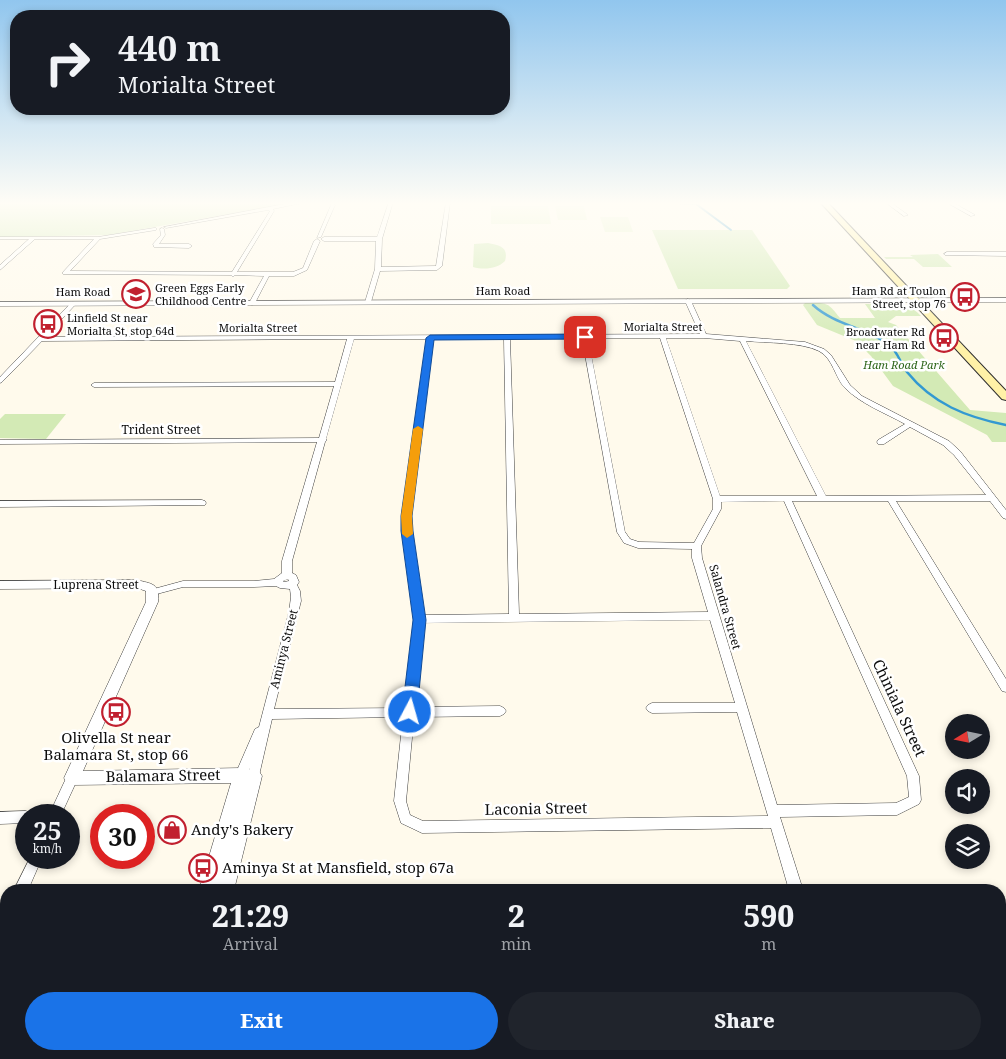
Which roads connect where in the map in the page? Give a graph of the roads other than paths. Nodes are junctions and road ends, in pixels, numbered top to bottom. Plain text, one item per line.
1 (19, 251) edge
2 (85, 251) edge
3 (248, 251) edge
4 (314, 251) edge
5 (379, 251) edge
6 (441, 251) edge
7 (869, 251) edge
8 (947, 254) dead end
9 (1006, 254) edge
10 (0, 268) edge
11 (378, 269) junction
12 (233, 275) junction
13 (267, 275) junction
14 (914, 300) junction
15 (1006, 300) edge
16 (688, 301) junction
17 (368, 302) junction
18 (252, 303) junction
19 (0, 304) edge
20 (73, 304) junction
21 (662, 336) junction
22 (704, 336) junction
23 (507, 337) junction
24 (585, 337) junction
25 (351, 338) junction
26 (430, 338) junction
27 (40, 339) junction
28 (742, 339) junction
29 (0, 381) edge
30 (338, 384) junction
31 (94, 385) dead end
32 (1006, 397) edge
33 (910, 424) junction
34 (323, 440) junction
35 (0, 442) edge
36 (881, 442) dead end
37 (992, 498) junction
38 (717, 499) junction
39 (786, 499) junction
40 (823, 499) junction
41 (891, 499) junction
42 (202, 503) dead end
43 (0, 504) edge
44 (1006, 516) edge
45 (697, 546) junction
46 (289, 579) junction
47 (0, 585) edge
48 (152, 592) junction
49 (715, 616) junction
50 (514, 618) junction
51 (419, 620) junction
52 (1006, 688) edge
53 (742, 707) junction
54 (652, 708) dead end
55 (410, 712) junction
56 (500, 712) dead end
57 (267, 714) junction
58 (248, 776) junction
59 (72, 778) junction
60 (60, 804) edge
61 (774, 817) junction
62 (0, 818) edge
63 (15, 818) edge
64 (31, 869) edge
65 (24, 884) edge
66 (210, 884) edge
67 (226, 884) edge
68 (794, 884) edge

1 - 10 street
2 - 12 street
3 - 12 street
4 - 13 street
5 - 11 street
6 - 11 street
7 - 14 main road
8 - 9 street
11 - 17 street
12 - 13 street
13 - 18 street
14 - 15 street, Ham Road
14 - 16 street, Ham Road
14 - 32 main road
16 - 17 street, Ham Road
16 - 22 street
17 - 18 street, Ham Road
18 - 20 street, Ham Road
19 - 20 street, Ham Road
20 - 27 street
21 - 22 street, Morialta Street
21 - 24 street, Morialta Street
21 - 38 street
22 - 28 street, Morialta Street
23 - 24 street, Morialta Street
23 - 26 street, Morialta Street
23 - 50 street
24 - 45 street
25 - 26 street, Morialta Street
25 - 27 street, Morialta Street
25 - 30 street, Aminya Street
26 - 51 street
27 - 29 street
28 - 33 street, Morialta Street
28 - 40 street
30 - 31 street
30 - 34 street, Aminya Street
33 - 36 street
33 - 37 street, Morialta Street
34 - 35 street, Trident Street
34 - 46 street, Aminya Street
37 - 41 street
37 - 44 street, Morialta Street
38 - 39 street
38 - 45 street
39 - 40 street
39 - 61 street, Chiniala Street
40 - 41 street
41 - 52 street
42 - 43 street
45 - 49 street, Salandra Street
46 - 48 street, Luprena Street
46 - 57 street, Aminya Street
47 - 48 street, Luprena Street
48 - 59 street
49 - 50 street
49 - 53 street, Salandra Street
50 - 51 street
51 - 55 street
53 - 54 street
53 - 61 street, Salandra Street
55 - 56 street
55 - 57 street
55 - 61 street, Laconia Street
57 - 58 street, Aminya Street
58 - 59 street, Balamara Street
58 - 66 street, Aminya Street
58 - 67 street, Aminya Street
59 - 60 street
61 - 68 street, Salandra Street
62 - 63 street
64 - 65 street

